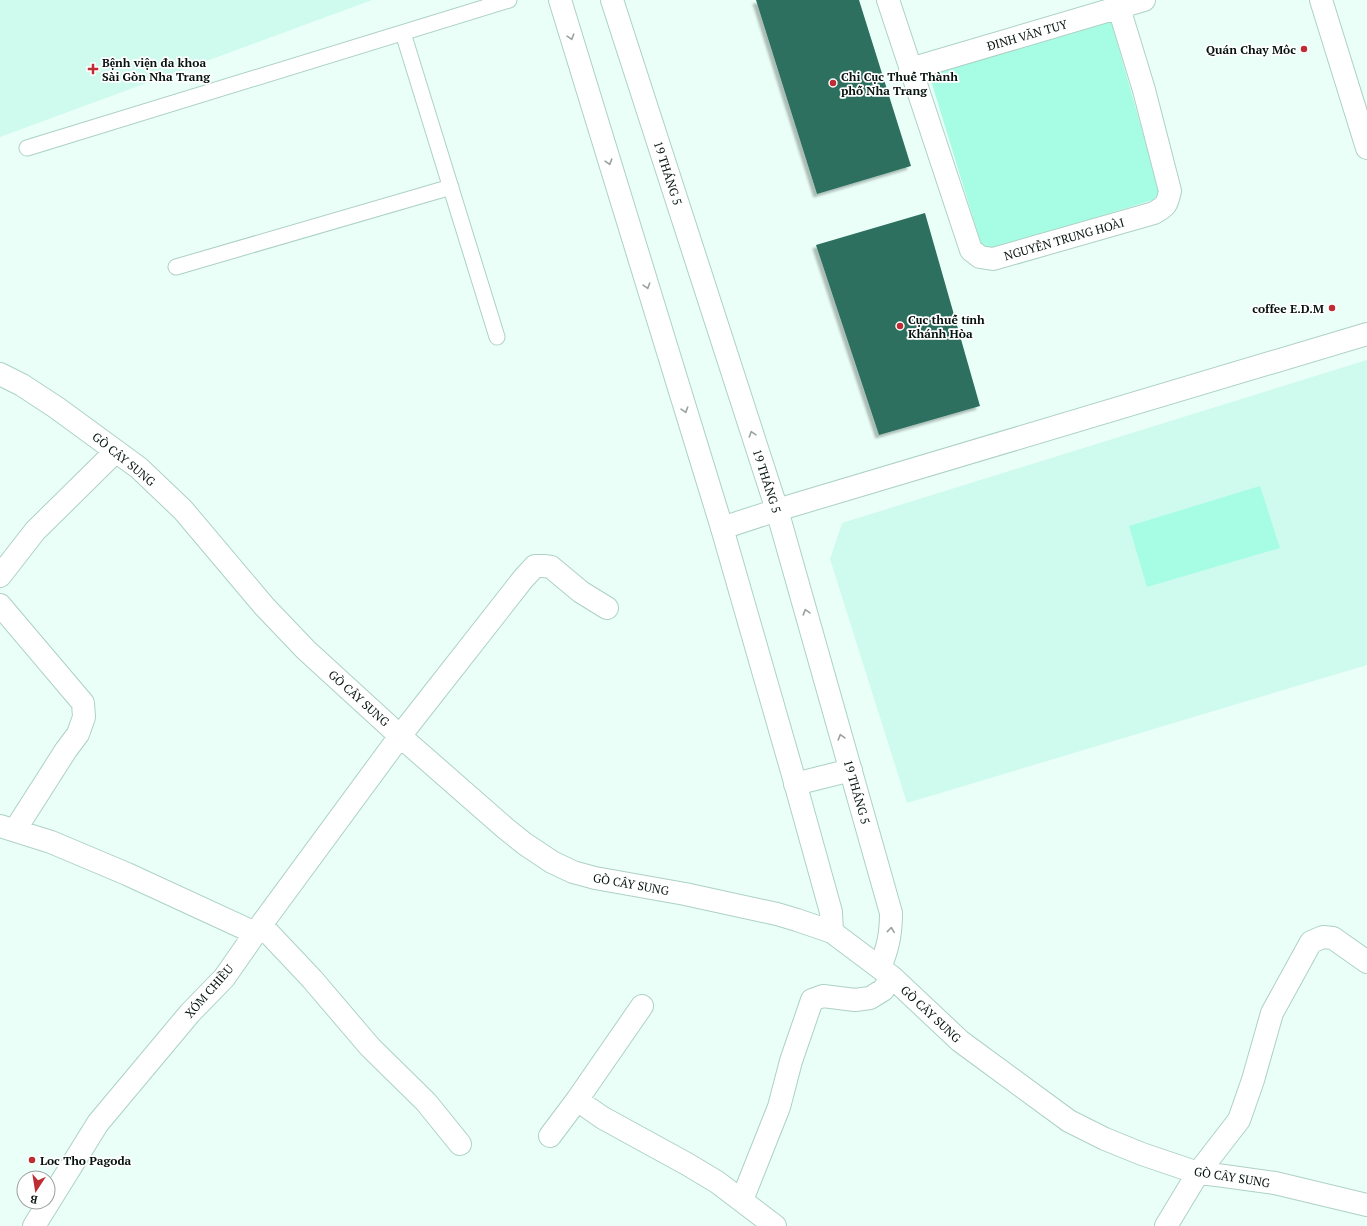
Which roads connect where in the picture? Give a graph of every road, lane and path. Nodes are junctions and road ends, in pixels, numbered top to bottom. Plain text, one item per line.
1 (509, 0) edge
2 (560, 0) edge
3 (612, 0) edge
4 (888, 0) edge
5 (1144, 0) edge
6 (1320, 0) edge
7 (1119, 8) junction
8 (403, 33) junction
9 (910, 69) junction
10 (28, 148) dead end
11 (1367, 148) edge
12 (451, 187) junction
13 (176, 267) dead end
14 (1367, 334) edge
15 (497, 337) dead end
16 (0, 374) edge
17 (116, 451) junction
18 (777, 510) junction
19 (722, 528) junction
20 (0, 576) edge
21 (0, 605) edge
22 (607, 608) dead end
23 (400, 736) junction
24 (851, 770) junction
25 (796, 784) junction
26 (7, 828) edge
27 (258, 929) junction
28 (832, 932) junction
29 (1367, 962) edge
30 (886, 972) junction
31 (642, 1006) dead end
32 (577, 1100) junction
33 (550, 1136) dead end
34 (460, 1144) dead end
35 (1198, 1173) junction
36 (742, 1200) junction
37 (1367, 1205) edge
38 (34, 1226) edge
39 (775, 1226) edge
40 (1166, 1226) edge

1 - 8 lane
2 -> 19 street
18 -> 3 street, 19 THÁNG 5
4 - 9 street, NGUYỄN TRUNG HOÀI
5 - 7 street, ĐINH VĂN TUY
6 - 11 street
7 - 9 street, ĐINH VĂN TUY
7 - 9 street, NGUYỄN TRUNG HOÀI
8 - 10 lane
8 - 12 lane
12 - 13 lane
12 - 15 lane
14 - 18 street
16 - 17 street, GÒ CÂY SUNG
17 - 20 street
17 - 23 street, GÒ CÂY SUNG
18 - 19 street
24 -> 18 street, 19 THÁNG 5
19 - 25 street
21 - 26 street
22 - 23 street, XÓM CHIỀU
23 - 27 street, XÓM CHIỀU
23 - 28 street, GÒ CÂY SUNG
24 - 25 street
30 -> 24 street, 19 THÁNG 5
25 - 28 street
26 - 27 street
27 - 34 street
27 - 38 street, XÓM CHIỀU
28 - 30 street, GÒ CÂY SUNG
29 - 35 street
30 - 35 street, GÒ CÂY SUNG
30 - 36 street
31 - 32 street
32 - 33 street
32 - 36 street
35 - 37 street, GÒ CÂY SUNG
35 - 40 street
36 - 39 street

